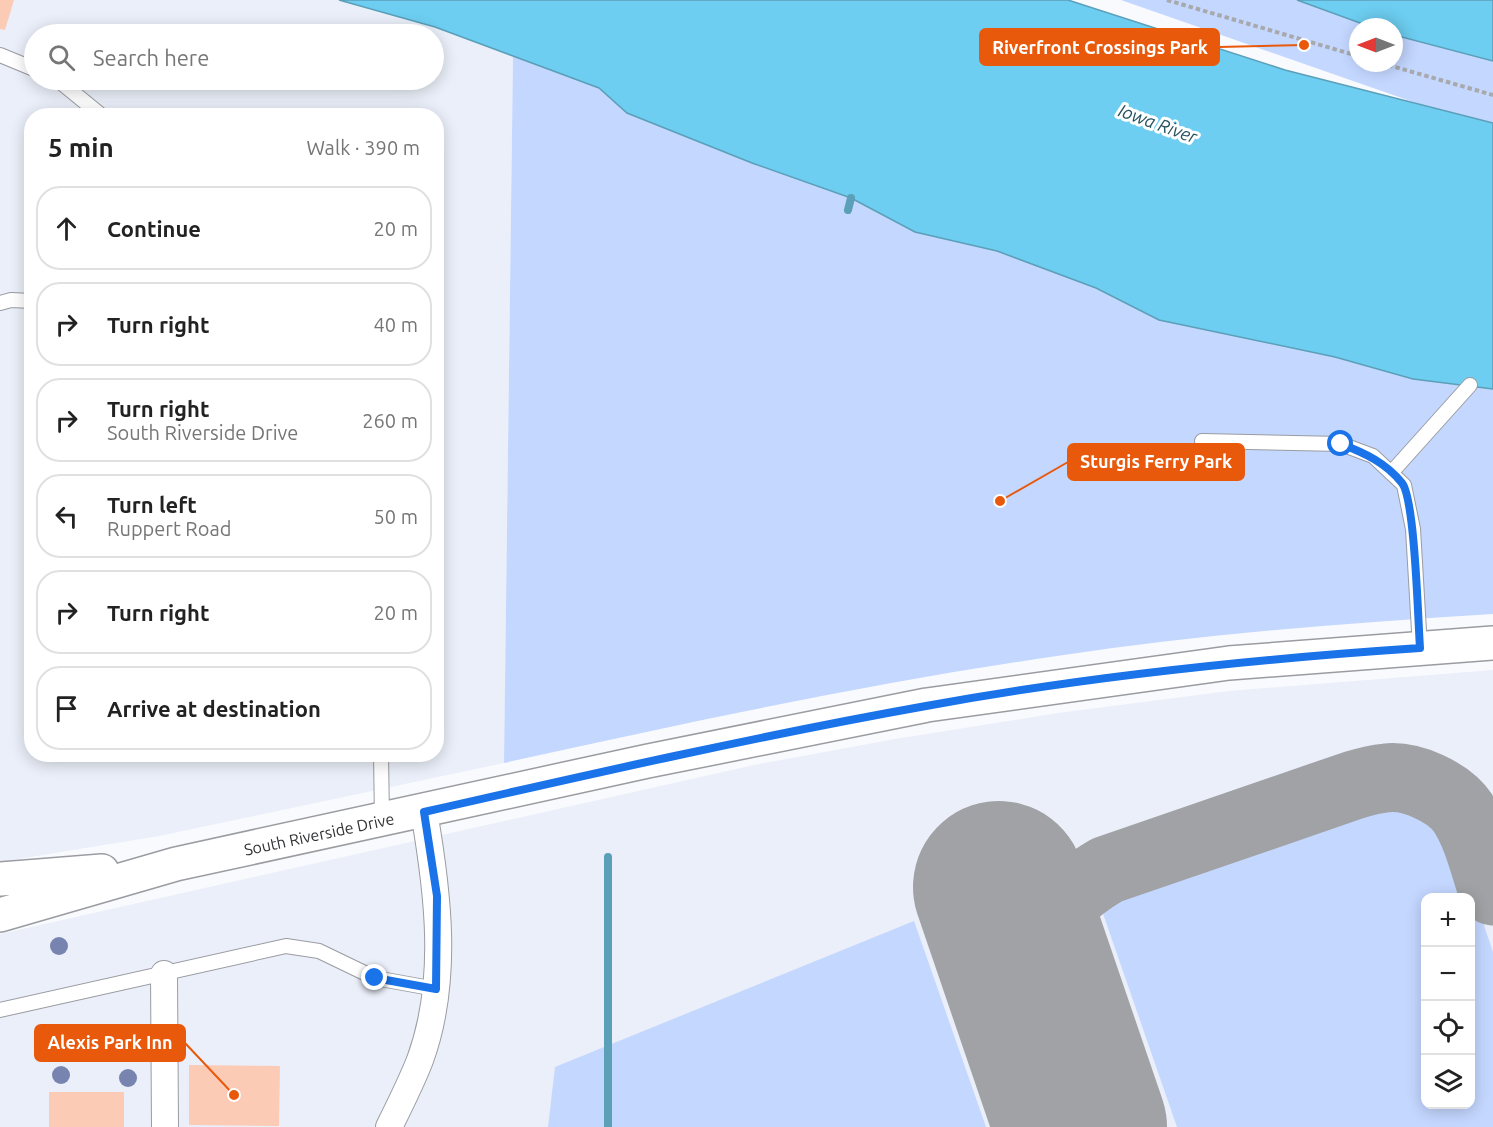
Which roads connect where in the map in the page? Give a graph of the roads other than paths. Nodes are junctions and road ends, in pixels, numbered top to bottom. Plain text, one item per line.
1 (0, 55) edge
2 (24, 65) edge
3 (70, 90) edge
4 (92, 108) edge
5 (24, 301) edge
6 (0, 303) edge
7 (1470, 385) dead end
8 (1202, 441) dead end
9 (1391, 473) junction
10 (1493, 643) edge
11 (1420, 648) junction
12 (381, 762) edge
13 (424, 812) junction
14 (382, 821) junction
15 (176, 864) junction
16 (0, 879) edge
17 (0, 915) edge
18 (164, 974) junction
19 (436, 989) junction
20 (0, 1010) edge
21 (165, 1127) edge
22 (389, 1127) edge

1 - 2 lane
3 - 4 lane
5 - 6 lane
7 - 9 lane
8 - 9 lane
9 - 11 lane
10 - 11 main road, South Riverside Drive
11 - 13 main road, South Riverside Drive
12 - 14 lane
13 - 14 main road, South Riverside Drive
13 - 19 street
14 - 15 main road, South Riverside Drive
15 - 16 main road, South Riverside Drive
15 - 17 main road, South Riverside Drive
18 - 19 lane
18 - 20 lane
18 - 21 street
19 - 22 street

